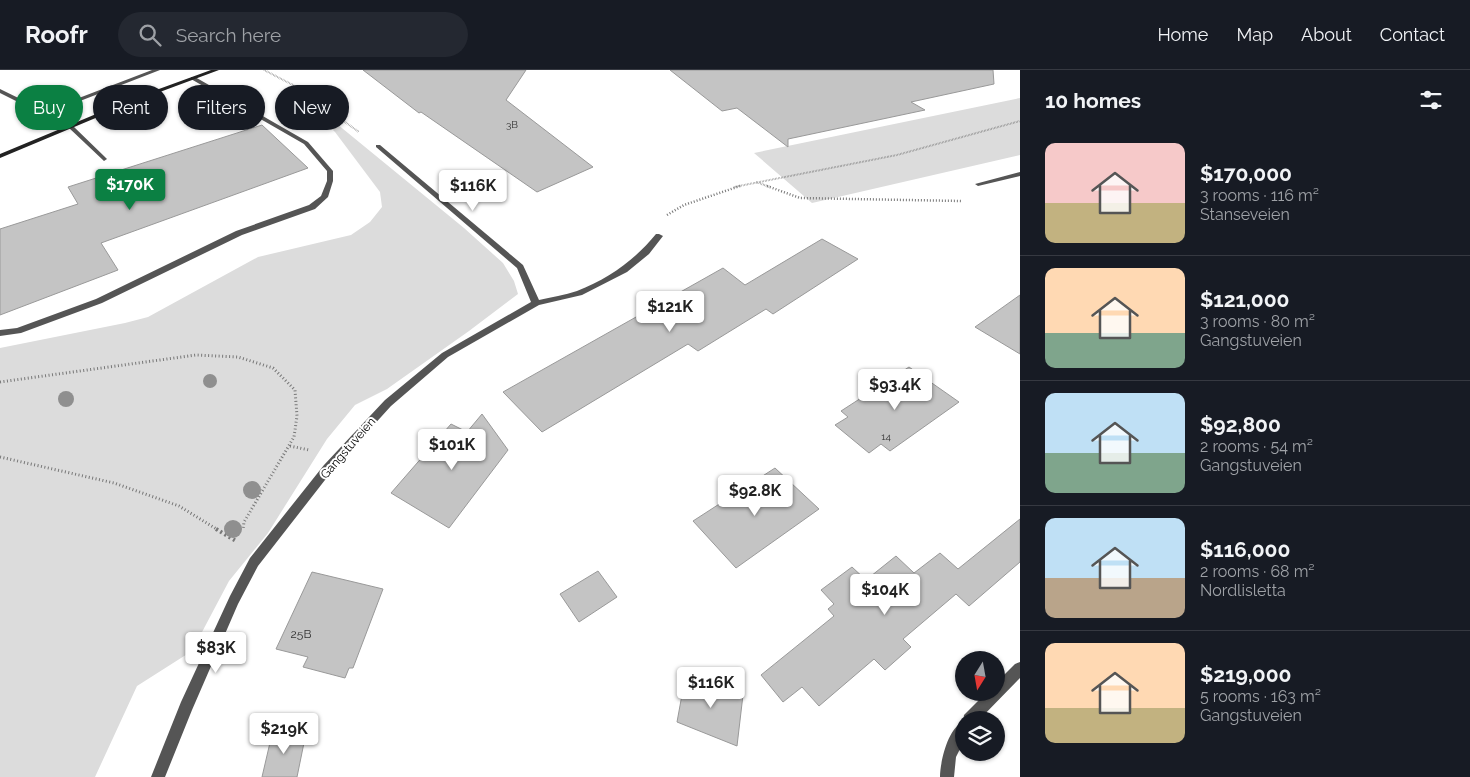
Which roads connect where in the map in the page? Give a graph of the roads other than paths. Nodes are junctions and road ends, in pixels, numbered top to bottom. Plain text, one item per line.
1 (157, 70) edge
2 (214, 70) edge
3 (193, 78) junction
4 (0, 91) edge
5 (15, 98) edge
6 (83, 98) edge
7 (83, 121) edge
8 (61, 130) edge
9 (74, 130) edge
10 (378, 146) road end
11 (0, 156) edge
12 (104, 158) dead end
13 (1020, 174) edge
14 (978, 184) road end
15 (659, 236) road end
16 (536, 303) junction
17 (0, 333) edge
18 (1020, 669) edge
19 (978, 711) edge
20 (955, 740) edge
21 (158, 777) edge
22 (947, 777) edge

1 - 6 street
2 - 3 street
3 - 7 street
3 - 17 street
4 - 5 street
8 - 11 street
9 - 12 street
10 - 16 street
13 - 14 street
15 - 16 street, Gangstuveien
16 - 21 street, Gangstuveien
18 - 19 street
20 - 22 street

